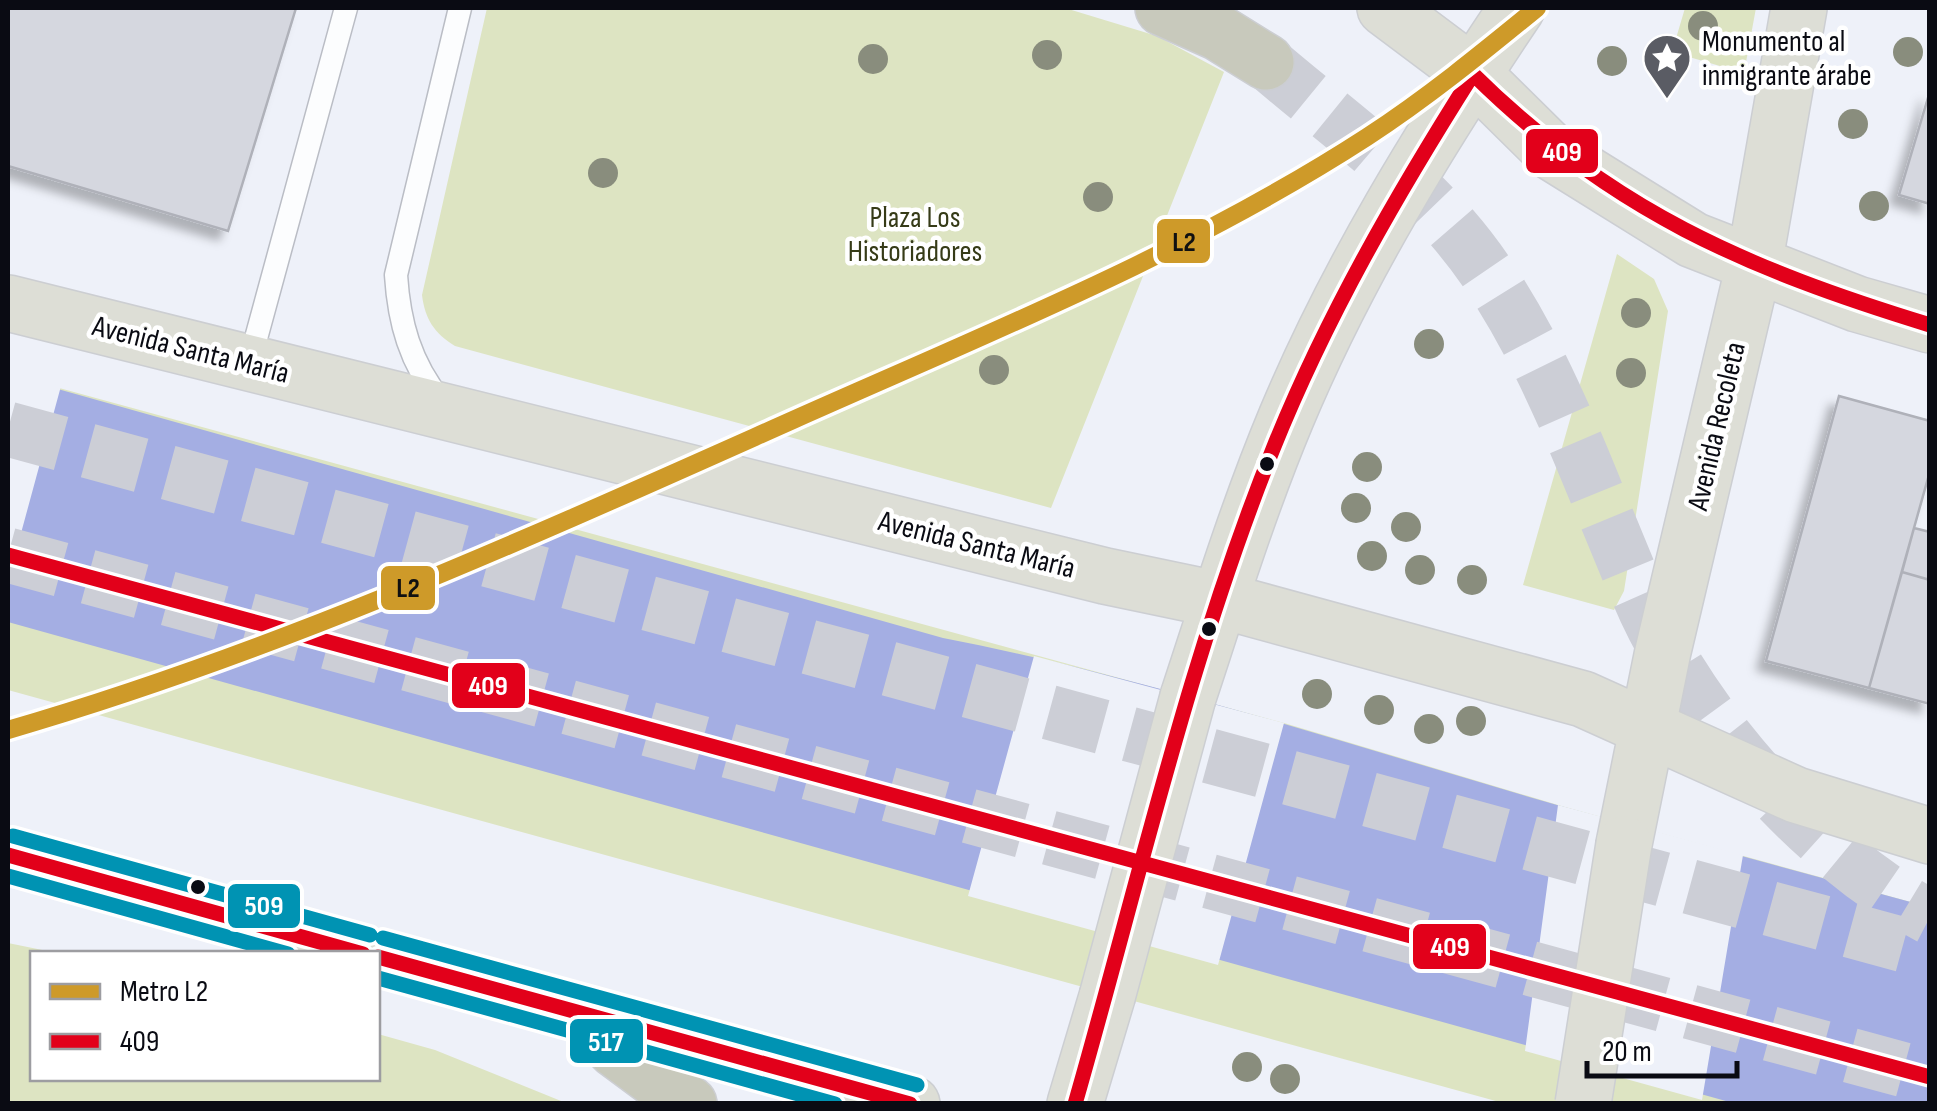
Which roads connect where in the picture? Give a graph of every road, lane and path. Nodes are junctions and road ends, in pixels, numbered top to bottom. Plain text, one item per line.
1 (346, 8) edge
2 (460, 8) edge
3 (1162, 8) edge
4 (1385, 8) edge
5 (1518, 8) edge
6 (1798, 8) edge
7 (1266, 62) tunnel mouth
8 (1473, 74) junction
9 (1754, 264) junction
10 (8, 303) edge
11 (1930, 325) edge
12 (248, 364) junction
13 (477, 421) junction
14 (1220, 600) junction
15 (1649, 726) junction
16 (1930, 836) edge
17 (17, 863) edge
18 (354, 951) edge
19 (380, 958) edge
20 (578, 1012) junction
21 (689, 1104) edge
22 (912, 1104) edge
23 (1075, 1104) edge
24 (1583, 1104) edge

1 - 12 lane
2 - 13 lane
3 - 7 highway
4 - 8 main road
5 - 8 main road
6 - 9 main road, Avenida Recoleta
8 - 9 main road
8 - 14 main road
9 - 11 main road
9 - 15 main road, Avenida Recoleta
10 - 12 main road, Avenida Santa María
12 - 13 main road, Avenida Santa María
13 - 14 main road, Avenida Santa María
14 - 15 main road, Avenida Santa María
14 - 23 main road, bridge
15 - 16 main road, Avenida Santa María
15 - 24 main road, Avenida Recoleta, bridge
17 - 18 main road
19 - 20 main road
20 - 21 highway
20 - 22 main road

